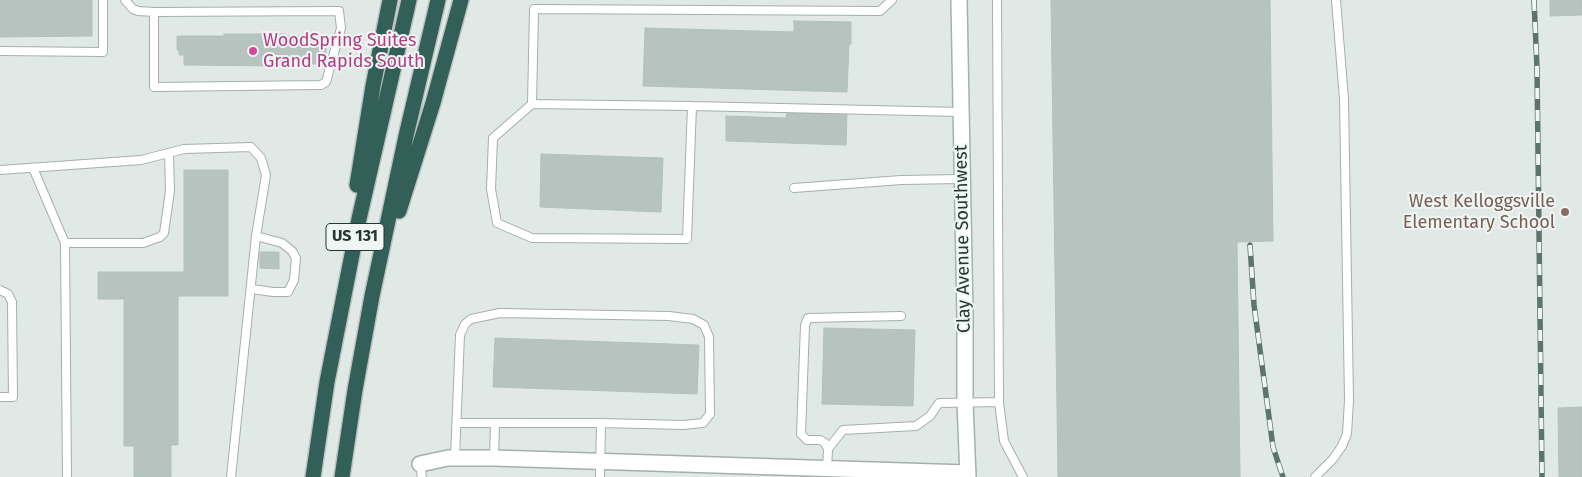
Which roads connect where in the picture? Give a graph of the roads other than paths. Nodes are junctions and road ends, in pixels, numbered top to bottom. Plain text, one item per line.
1 (103, 0) edge
2 (125, 0) edge
3 (390, 0) edge
4 (410, 0) edge
5 (438, 0) edge
6 (462, 0) edge
7 (892, 0) edge
8 (959, 0) edge
9 (997, 0) edge
10 (1336, 0) edge
11 (154, 12) junction
12 (0, 51) edge
13 (532, 104) junction
14 (692, 106) junction
15 (961, 112) junction
16 (169, 153) junction
17 (32, 168) junction
18 (0, 170) edge
19 (962, 179) junction
20 (794, 188) dead end
21 (256, 236) junction
22 (65, 243) junction
23 (0, 290) edge
24 (252, 290) junction
25 (372, 296) junction
26 (901, 316) dead end
27 (328, 382) junction
28 (0, 397) edge
29 (965, 402) junction
30 (999, 402) junction
31 (457, 423) junction
32 (495, 423) junction
33 (601, 423) junction
34 (828, 450) junction
35 (455, 458) junction
36 (494, 458) junction
37 (828, 469) junction
38 (601, 470) edge
39 (421, 471) edge
40 (967, 475) edge
41 (67, 477) edge
42 (231, 477) edge
43 (313, 477) edge
44 (342, 477) edge
45 (1023, 477) edge
46 (1315, 477) edge

1 - 12 lane
2 - 11 lane
3 - 27 highway
4 - 27 highway, US 131
5 - 25 highway, US 131
6 - 25 highway
7 - 13 lane
8 - 15 street, Clay Avenue Southwest
9 - 30 lane
10 - 46 lane
11 - 11 lane
13 - 14 lane
13 - 14 lane
14 - 15 lane
15 - 19 street, Clay Avenue Southwest
16 - 17 lane
16 - 21 lane
16 - 22 lane
17 - 18 lane
17 - 22 lane
19 - 20 lane
19 - 29 street, Clay Avenue Southwest
21 - 24 lane
21 - 24 lane
22 - 41 lane
23 - 28 lane
24 - 42 lane
25 - 44 highway, US 131
26 - 34 lane
27 - 43 highway, US 131
29 - 30 lane
29 - 34 lane
29 - 40 street, Clay Avenue Southwest
30 - 45 lane
31 - 32 lane
31 - 33 lane
31 - 35 lane
32 - 33 lane
32 - 36 lane
33 - 38 lane
34 - 37 lane
35 - 36 street
35 - 39 street
36 - 38 street
37 - 38 street
37 - 40 street

